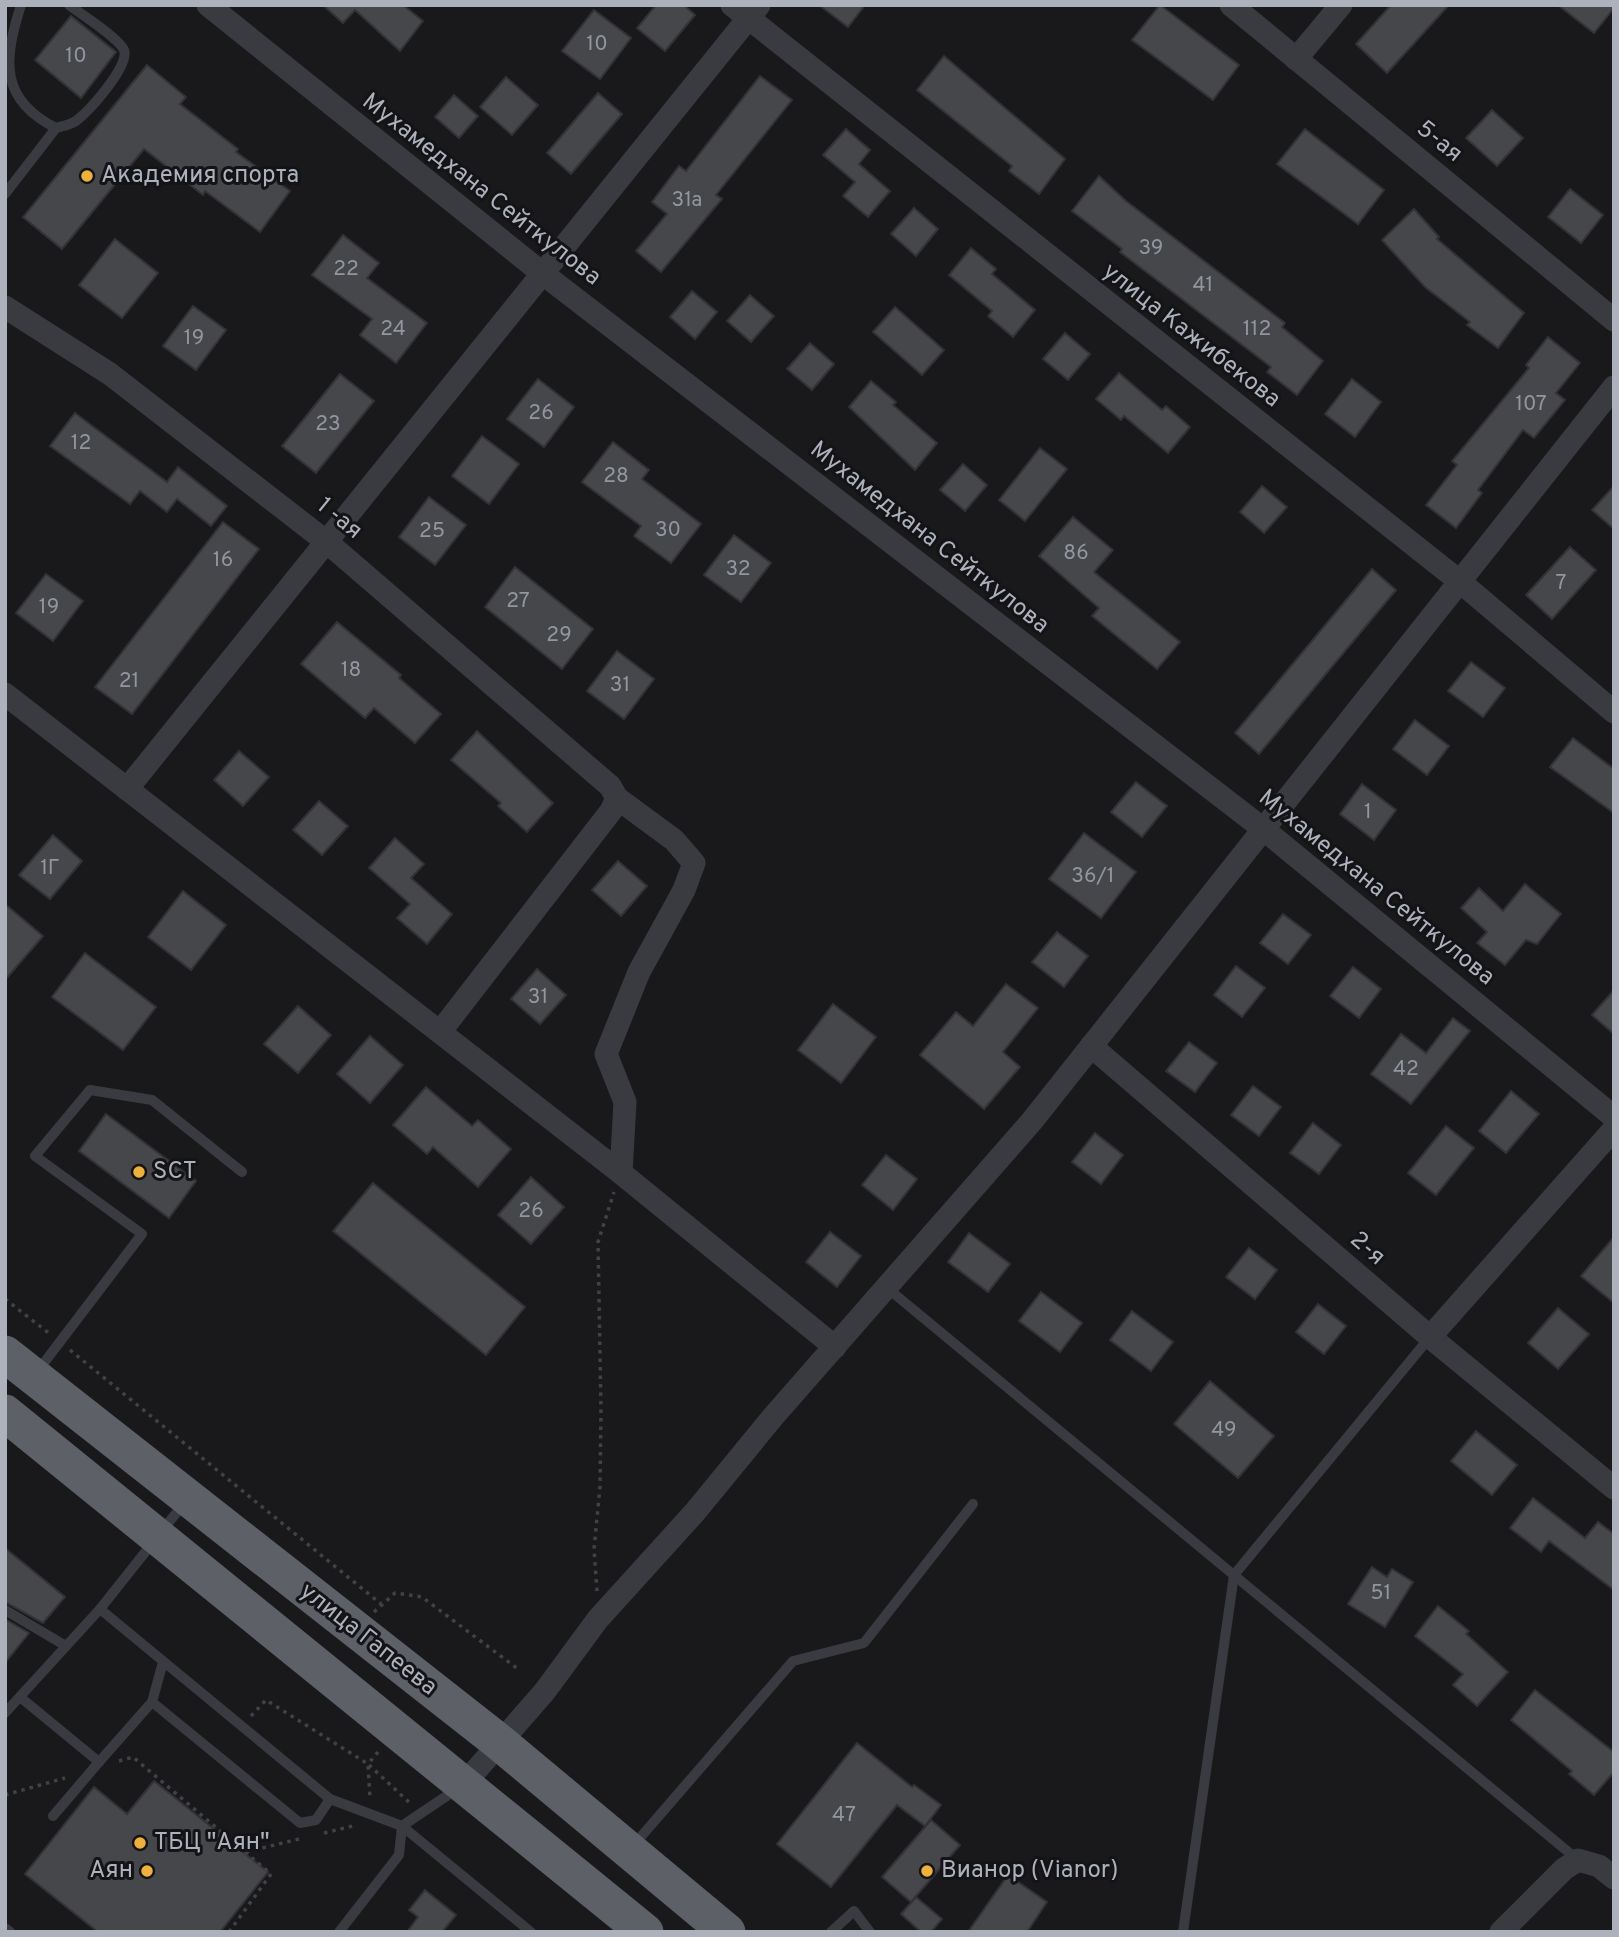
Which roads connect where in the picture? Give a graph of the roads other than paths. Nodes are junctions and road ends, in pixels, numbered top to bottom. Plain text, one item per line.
1 (21, 5) edge
2 (69, 5) edge
3 (208, 5) edge
4 (1231, 5) edge
5 (1341, 5) edge
6 (747, 10) edge
7 (1296, 59) junction
8 (56, 128) junction
9 (5, 194) edge
10 (542, 273) junction
11 (5, 307) edge
12 (1614, 320) edge
13 (1614, 387) edge
14 (328, 543) junction
15 (1458, 580) junction
16 (5, 694) edge
17 (1614, 712) edge
18 (127, 789) junction
19 (617, 798) junction
20 (1262, 828) junction
21 (440, 1032) junction
22 (1091, 1046) junction
23 (1614, 1117) edge
24 (1614, 1129) edge
25 (242, 1172) dead end
26 (621, 1173) junction
27 (886, 1287) junction
28 (1430, 1337) junction
29 (835, 1347) junction
30 (5, 1354) edge
31 (34, 1377) junction
32 (5, 1413) edge
33 (1614, 1488) edge
34 (188, 1498) junction
35 (973, 1504) dead end
36 (156, 1538) junction
37 (1234, 1575) junction
38 (100, 1609) junction
39 (5, 1610) edge
40 (66, 1647) junction
41 (163, 1662) junction
42 (20, 1697) junction
43 (152, 1702) junction
44 (5, 1713) edge
45 (499, 1742) junction
46 (95, 1766) junction
47 (464, 1784) junction
48 (330, 1799) junction
49 (53, 1816) dead end
50 (402, 1826) junction
51 (628, 1852) junction
52 (1578, 1860) junction
53 (1614, 1878) edge
54 (5, 1928) edge
55 (10, 1932) edge
56 (339, 1932) edge
57 (531, 1932) edge
58 (645, 1932) edge
59 (727, 1932) edge
60 (831, 1932) edge
61 (870, 1932) edge
62 (1183, 1932) edge
63 (1502, 1932) edge

1 - 8 lane
2 - 8 lane
3 - 10 street, Мухамедхана Сейткулова
4 - 7 street, 5-ая
5 - 7 street
6 - 10 street
6 - 15 street, улица Кажибекова
7 - 12 street, 5-ая
8 - 9 lane
10 - 14 street
10 - 20 street, Мухамедхана Сейткулова
11 - 14 street, 1 -ая
13 - 15 street
14 - 18 street
14 - 19 street, 1 -ая
15 - 17 street, улица Кажибекова
15 - 20 street
16 - 18 street
18 - 21 street
19 - 21 street
19 - 26 street, 1 -ая
20 - 22 street
20 - 23 street, Мухамедхана Сейткулова
21 - 26 street
22 - 27 street
22 - 28 street, 2-я
24 - 28 street
25 - 31 lane
26 - 29 street
27 - 29 street
27 - 37 lane
28 - 33 street, 2-я
28 - 37 lane
29 - 45 street
30 - 31 highway, улица Гапеева
31 - 34 highway, улица Гапеева
32 - 36 highway
34 - 36 lane
34 - 45 highway, улица Гапеева
35 - 51 lane
36 - 38 lane
36 - 47 highway
37 - 52 lane
37 - 62 lane
38 - 40 lane
38 - 41 lane
39 - 40 lane
40 - 42 lane
41 - 43 lane
41 - 48 lane
42 - 44 lane
42 - 46 lane
43 - 46 lane
43 - 48 lane
45 - 47 street
45 - 51 highway, улица Гапеева
46 - 49 lane
47 - 50 lane
47 - 58 highway
48 - 50 lane
50 - 56 lane
50 - 57 lane
51 - 59 highway, улица Гапеева
52 - 53 street
52 - 63 street
54 - 55 lane
60 - 61 lane

